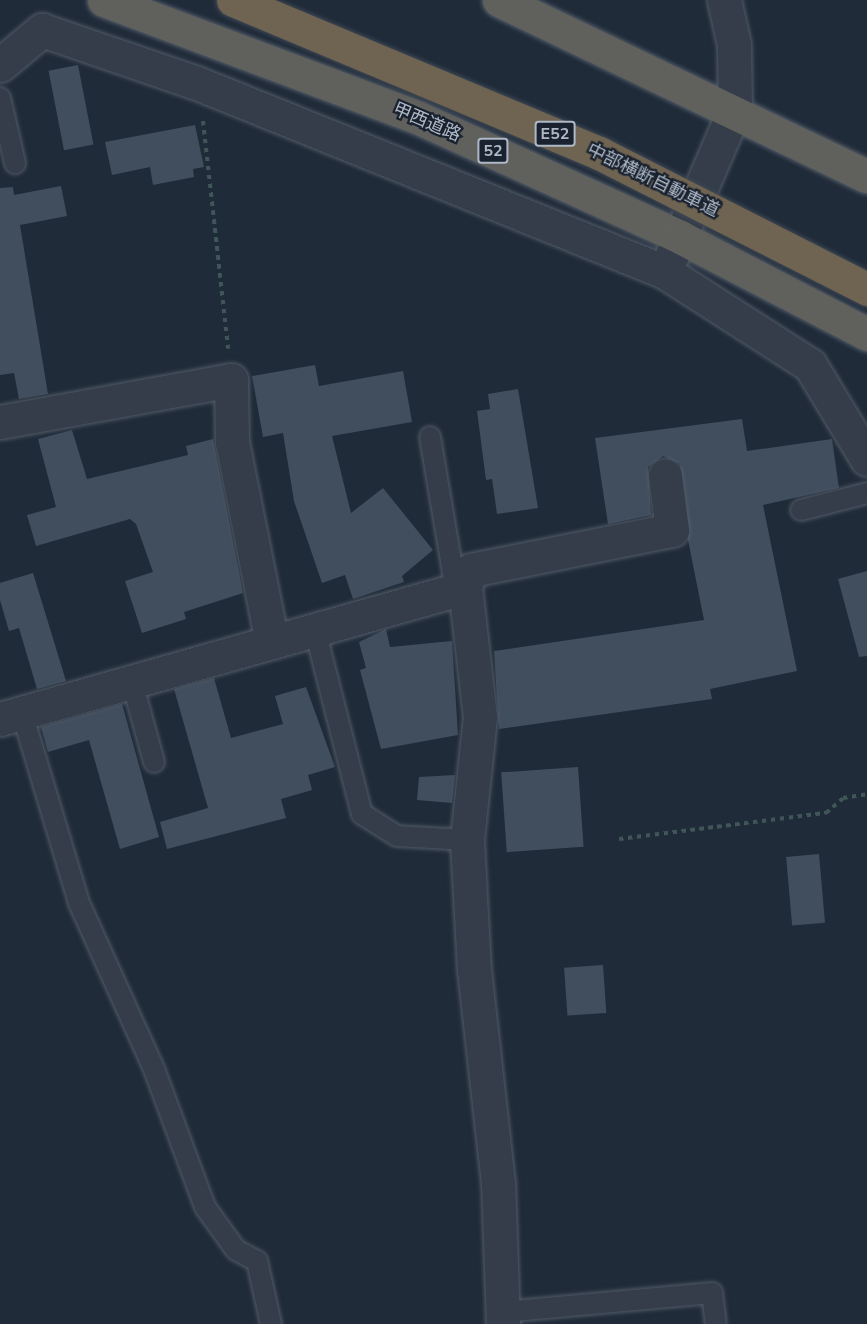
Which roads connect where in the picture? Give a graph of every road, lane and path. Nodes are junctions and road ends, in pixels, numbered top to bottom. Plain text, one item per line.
1 (104, 0) edge
2 (233, 0) edge
3 (499, 0) edge
4 (724, 0) edge
5 (0, 65) edge
6 (197, 83) junction
7 (0, 98) edge
8 (735, 109) junction
9 (15, 163) dead end
10 (867, 176) edge
11 (680, 237) junction
12 (665, 272) junction
13 (867, 289) edge
14 (867, 334) edge
15 (231, 380) junction
16 (0, 422) edge
17 (430, 437) dead end
18 (867, 459) edge
19 (665, 475) dead end
20 (867, 493) edge
21 (801, 510) dead end
22 (461, 589) junction
23 (315, 630) junction
24 (272, 642) junction
25 (132, 682) junction
26 (11, 716) edge
27 (154, 762) dead end
28 (867, 794) edge
29 (619, 839) dead end
30 (467, 840) junction
31 (503, 1318) edge
32 (272, 1324) edge
33 (716, 1324) edge

1 - 11 highway, 甲西道路 / 52
2 - 13 highway, 中部横断自動車道 / E52, bridge
3 - 8 highway
4 - 8 street
5 - 6 street
6 - 12 street
6 - 15 path
7 - 9 lane
8 - 10 highway
8 - 11 street
11 - 12 street
11 - 14 highway, 甲西道路 / 52
12 - 18 street
15 - 16 street
15 - 24 street
17 - 22 lane
19 - 22 street
20 - 21 lane
22 - 23 street
22 - 30 street
23 - 24 street
23 - 30 lane
24 - 25 street
25 - 26 street
25 - 27 lane
26 - 32 lane
28 - 29 path
30 - 31 street
31 - 33 lane

